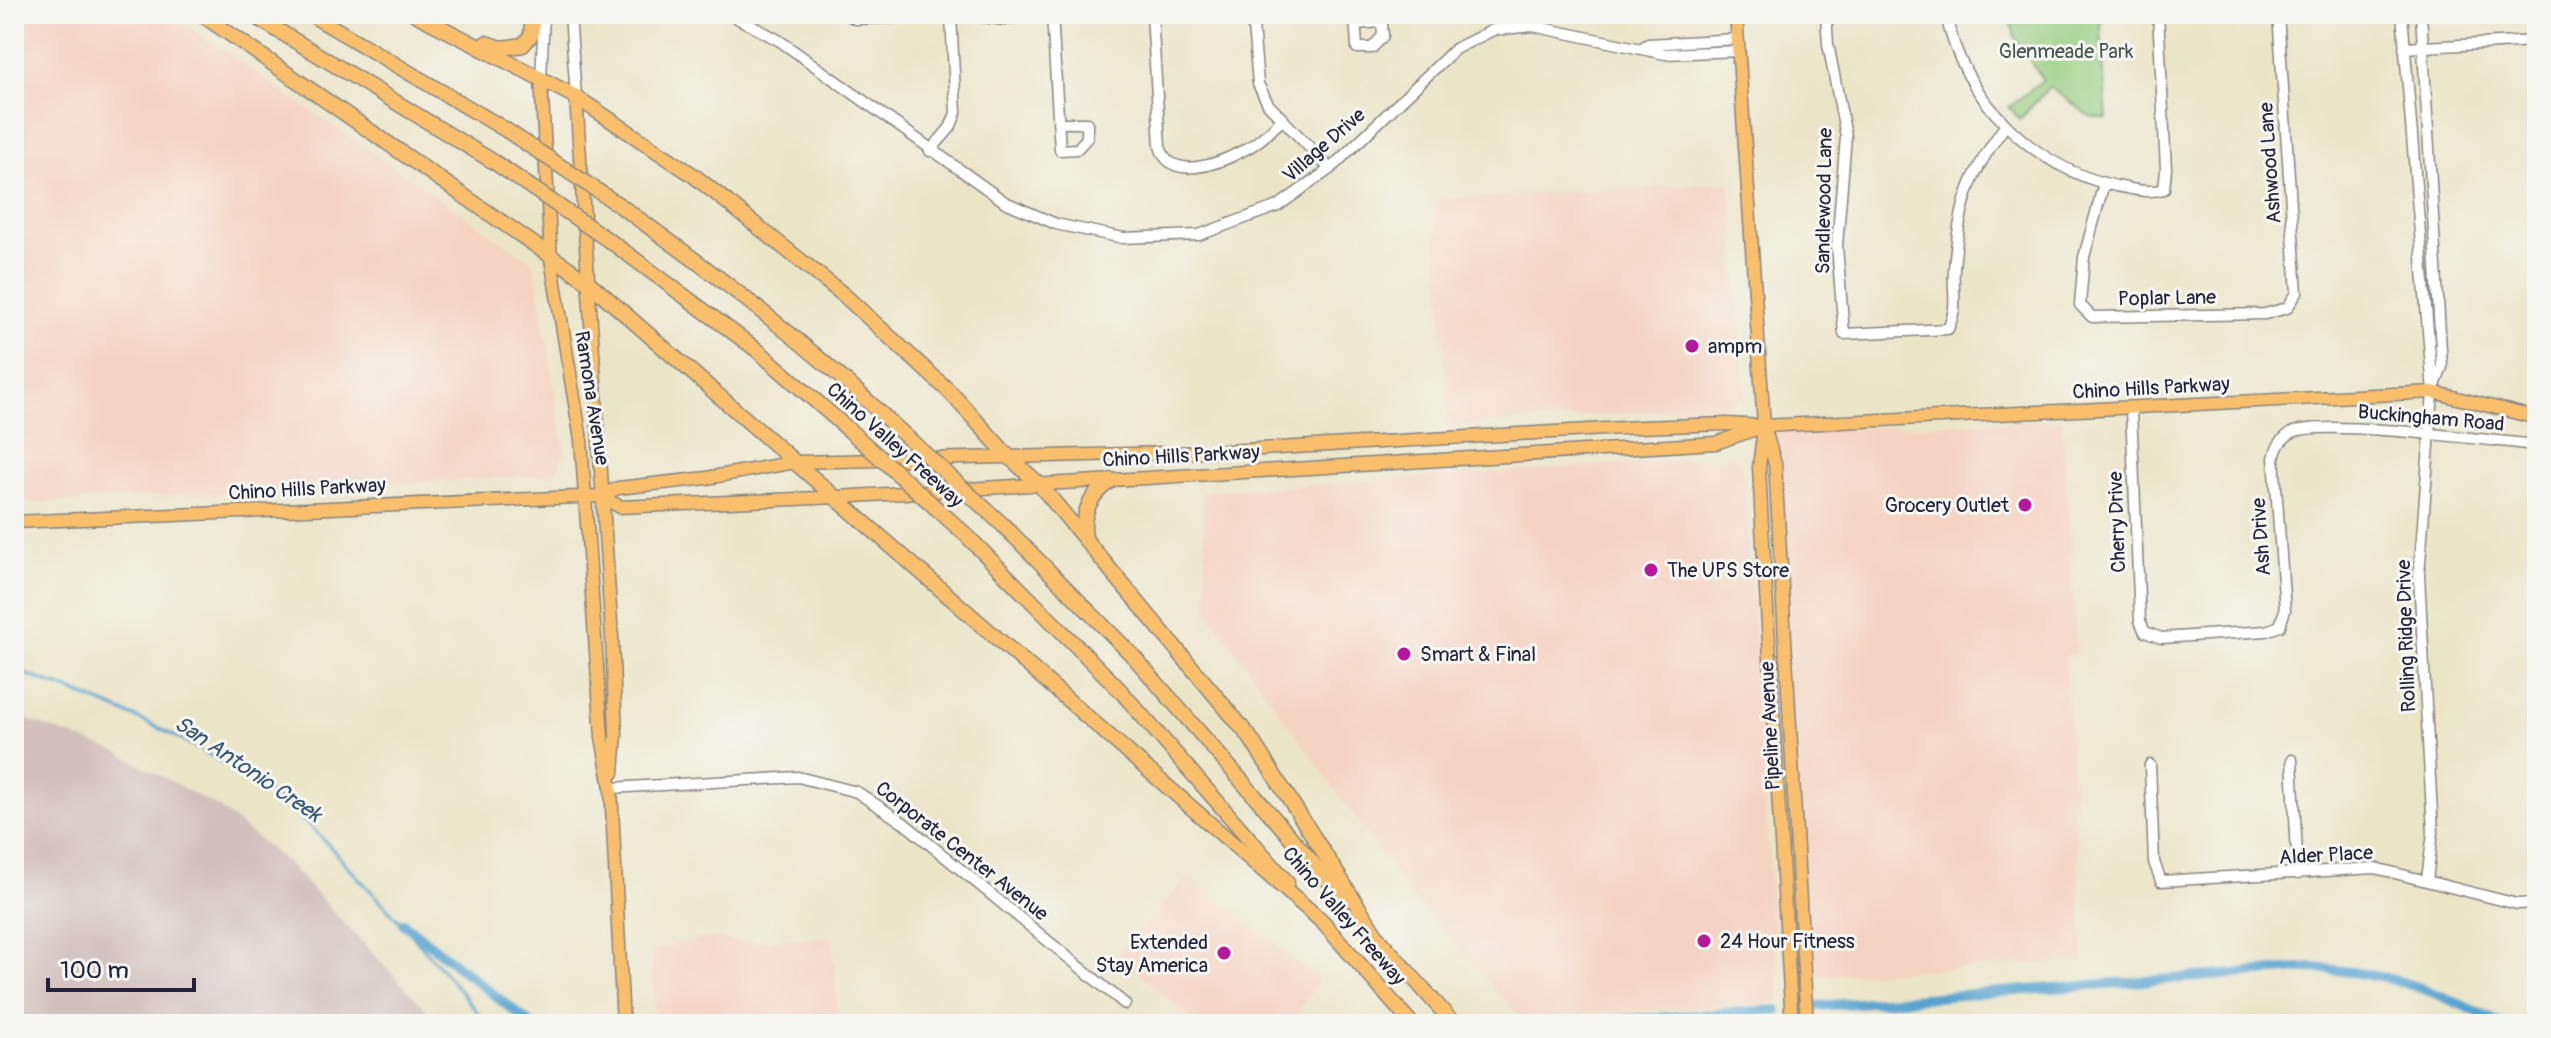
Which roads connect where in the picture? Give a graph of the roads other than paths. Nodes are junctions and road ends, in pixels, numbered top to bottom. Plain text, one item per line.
1 (201, 14) edge
2 (251, 14) edge
3 (310, 14) edge
4 (415, 14) edge
5 (533, 14) edge
6 (544, 14) edge
7 (570, 14) edge
8 (730, 14) edge
9 (847, 14) edge
10 (1032, 14) edge
11 (1052, 14) edge
12 (1152, 14) edge
13 (1252, 14) edge
14 (1736, 14) edge
15 (1826, 14) edge
16 (1946, 14) edge
17 (2158, 14) edge
18 (2278, 14) edge
19 (2402, 14) edge
20 (2421, 14) edge
21 (744, 16) edge
22 (951, 16) junction
23 (1533, 20) edge
24 (442, 28) junction
25 (2537, 41) edge
26 (1738, 45) junction
27 (2422, 47) junction
28 (2404, 48) junction
29 (541, 79) junction
30 (576, 97) junction
31 (1283, 119) junction
32 (1058, 123) dead end
33 (2005, 126) junction
34 (930, 151) junction
35 (1330, 169) junction
36 (2104, 183) junction
37 (551, 259) junction
38 (587, 281) junction
39 (2287, 308) joint
40 (2433, 392) junction
41 (2131, 410) junction
42 (2537, 418) edge
43 (1764, 426) junction
44 (2433, 435) junction
45 (2278, 444) joint
46 (2537, 448) edge
47 (1007, 455) junction
48 (795, 462) junction
49 (1112, 480) junction
50 (1039, 484) junction
51 (601, 496) junction
52 (585, 497) junction
53 (838, 497) junction
54 (14, 522) edge
55 (1086, 537) junction
56 (2280, 626) joint
57 (2292, 760) dead end
58 (2150, 765) dead end
59 (611, 788) junction
60 (2298, 874) junction
61 (2427, 880) junction
62 (2537, 903) edge
63 (1325, 924) junction
64 (1377, 936) junction
65 (1125, 1004) dead end
66 (1807, 1022) edge
67 (1792, 1023) edge
68 (623, 1024) edge
69 (1412, 1024) edge
70 (1454, 1024) edge

1 - 37 highway
2 - 63 highway, Chino Valley Freeway, bridge
3 - 64 highway, Chino Valley Freeway, bridge
4 - 24 highway
5 - 24 highway
6 - 29 street, Ramona Avenue
7 - 30 street, Ramona Avenue
8 - 21 street, Village Drive
9 - 22 street
10 - 22 street
11 - 32 street
12 - 31 street
13 - 31 street
14 - 26 main road, Pipeline Avenue
15 - 33 street, Sandlewood Lane
16 - 33 street
17 - 36 street
18 - 39 street, Ashwood Lane
19 - 28 street, Rolling Ridge Drive
20 - 27 street, Rolling Ridge Drive
21 - 34 street, Village Drive
22 - 34 street
23 - 26 street, Village Drive
23 - 35 street, Village Drive
24 - 29 highway
25 - 27 street
26 - 43 main road, Pipeline Avenue
27 - 28 street
27 - 40 street, Rolling Ridge Drive
28 - 40 street, Rolling Ridge Drive
29 - 30 highway
29 - 37 main road, Ramona Avenue
30 - 38 main road, Ramona Avenue
30 - 47 highway
31 - 35 street
33 - 36 street
34 - 35 street, Village Drive
36 - 39 street, Poplar Lane
37 - 38 highway
37 - 52 main road, Ramona Avenue
38 - 48 highway
38 - 51 main road, Ramona Avenue
40 - 41 main road, Chino Hills Parkway
40 - 42 main road, Chino Hills Parkway
40 - 44 street, Rolling Ridge Drive
41 - 43 main road, Chino Hills Parkway
41 - 56 street, Cherry Drive
43 - 47 main road, Chino Hills Parkway
43 - 49 main road, Chino Hills Parkway
43 - 66 main road, Pipeline Avenue
43 - 67 main road, Pipeline Avenue
44 - 45 street, Buckingham Road
44 - 46 street, Buckingham Road
44 - 61 street, Rolling Ridge Drive
45 - 56 street, Ash Drive
47 - 48 main road, Chino Hills Parkway
47 - 50 highway
48 - 51 main road, Chino Hills Parkway
48 - 53 highway
49 - 50 main road, Chino Hills Parkway
49 - 55 highway
50 - 53 main road, Chino Hills Parkway
50 - 55 highway
51 - 52 main road, Chino Hills Parkway
51 - 53 main road, Chino Hills Parkway
51 - 59 main road, Ramona Avenue
52 - 54 main road, Chino Hills Parkway
52 - 59 main road, Ramona Avenue
53 - 63 highway
55 - 64 highway
57 - 60 street
58 - 60 street, Alder Place
59 - 65 street, Corporate Center Avenue
59 - 68 main road, Ramona Avenue
60 - 61 street, Alder Place
61 - 62 street, Alder Place
63 - 69 highway, Chino Valley Freeway
64 - 70 highway, Chino Valley Freeway

